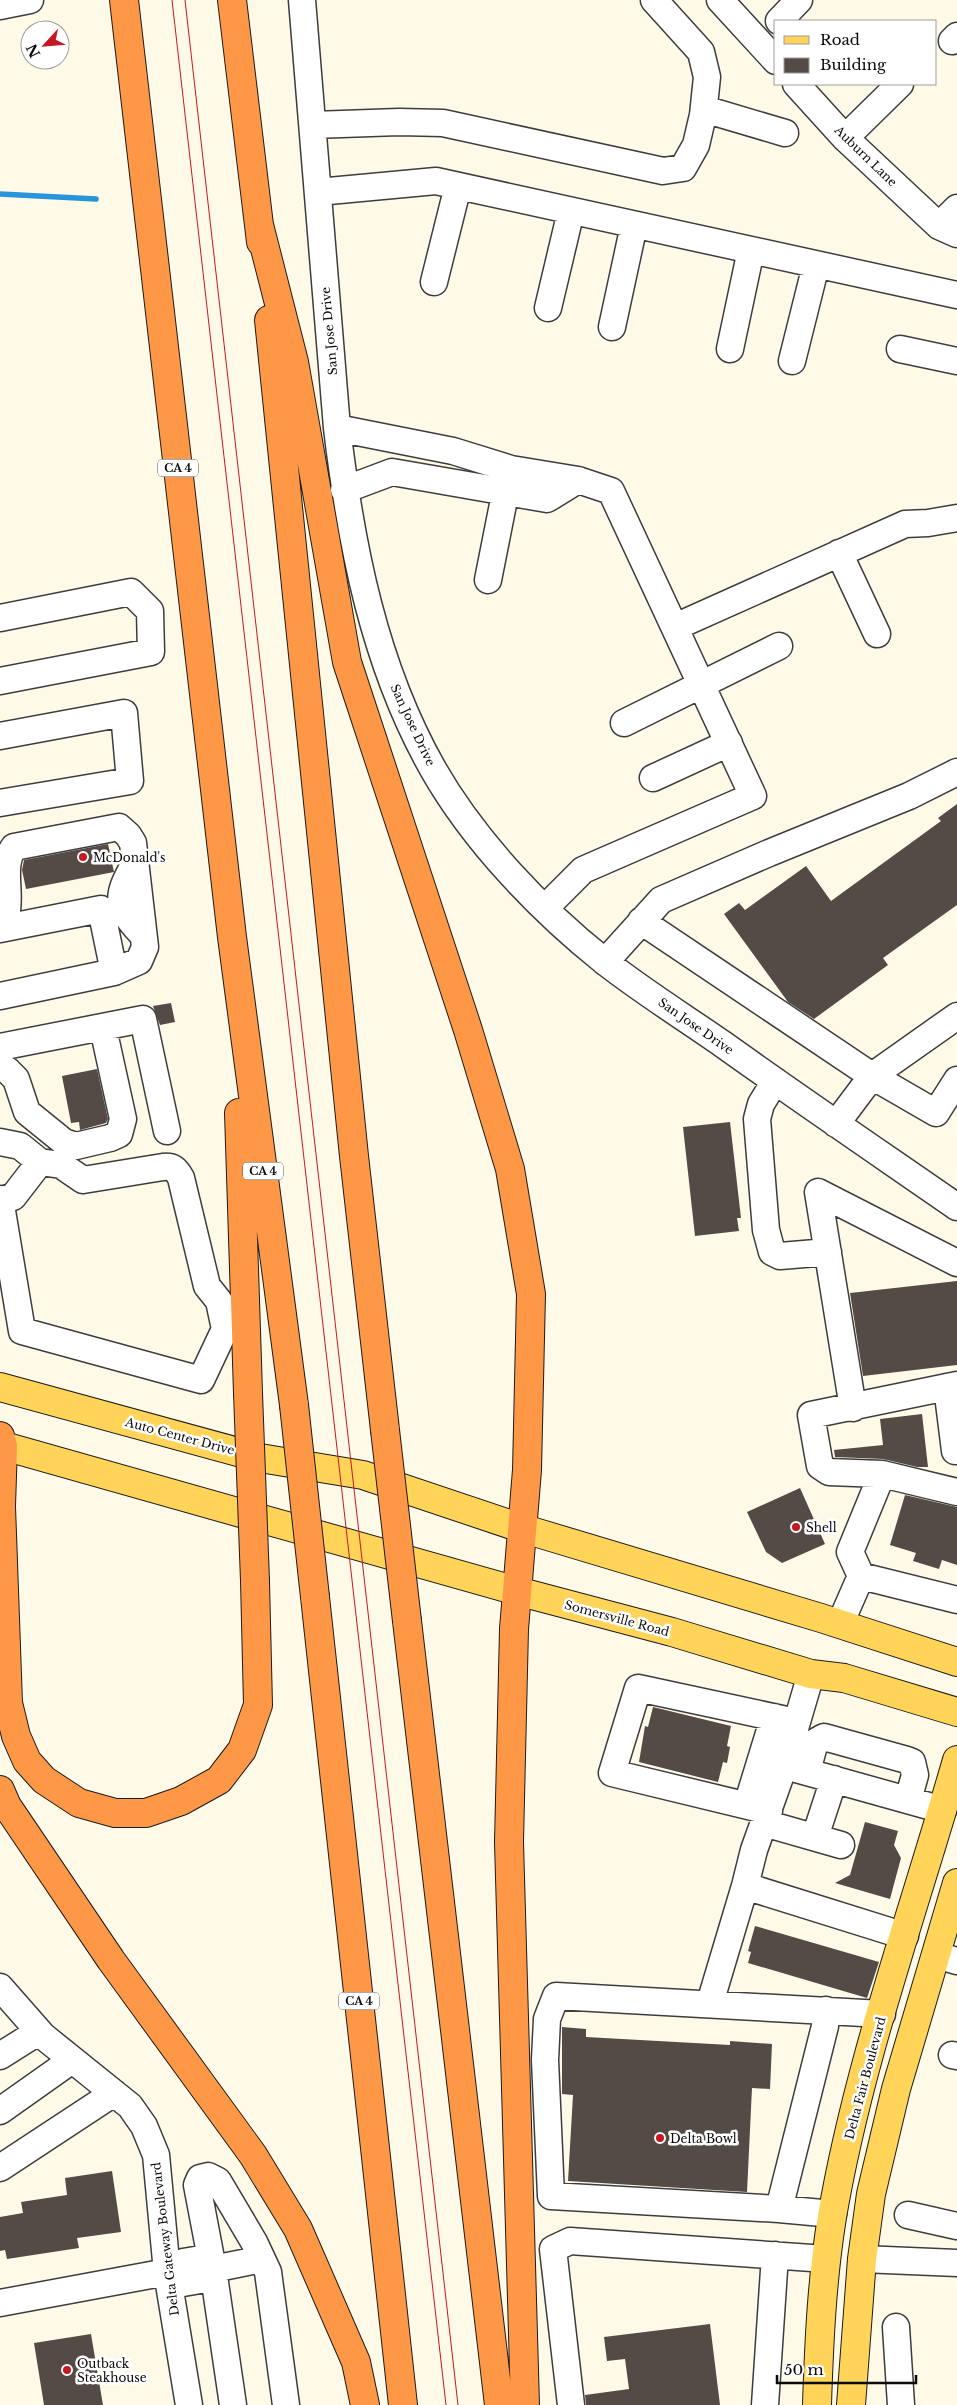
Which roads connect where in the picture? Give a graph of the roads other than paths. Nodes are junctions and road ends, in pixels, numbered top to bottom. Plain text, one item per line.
1 (30, 0) edge
2 (124, 0) edge
3 (232, 0) edge
4 (302, 0) edge
5 (654, 0) edge
6 (720, 0) edge
7 (799, 0) edge
8 (0, 6) edge
9 (780, 20) edge
10 (770, 43) edge
11 (797, 85) edge
12 (899, 85) edge
13 (704, 109) junction
14 (313, 125) junction
15 (785, 133) dead end
16 (845, 138) junction
17 (458, 186) junction
18 (318, 192) junction
19 (571, 211) junction
20 (951, 223) edge
21 (259, 225) junction
22 (634, 225) junction
23 (751, 250) junction
24 (816, 264) junction
25 (434, 282) dead end
26 (957, 295) edge
27 (548, 308) dead end
28 (612, 327) dead end
29 (730, 349) dead end
30 (900, 349) dead end
31 (792, 361) dead end
32 (957, 361) edge
33 (337, 428) junction
34 (508, 480) junction
35 (344, 490) junction
36 (957, 518) edge
37 (839, 553) junction
38 (488, 580) dead end
39 (0, 618) edge
40 (675, 627) junction
41 (877, 634) dead end
42 (779, 646) dead end
43 (0, 681) edge
44 (701, 684) junction
45 (624, 723) dead end
46 (0, 736) edge
47 (729, 743) junction
48 (957, 772) edge
49 (653, 778) dead end
50 (0, 804) edge
51 (545, 908) junction
52 (641, 921) junction
53 (0, 928) edge
54 (232, 937) junction
55 (605, 962) junction
56 (114, 972) junction
57 (0, 996) edge
58 (957, 1016) edge
59 (103, 1028) junction
60 (0, 1047) edge
61 (0, 1068) edge
62 (872, 1076) junction
63 (957, 1080) edge
64 (775, 1081) junction
65 (836, 1124) junction
66 (167, 1131) dead end
67 (0, 1142) edge
68 (40, 1162) junction
69 (0, 1199) edge
70 (954, 1199) edge
71 (828, 1252) junction
72 (957, 1262) edge
73 (952, 1386) edge
74 (0, 1387) edge
75 (853, 1408) junction
76 (1, 1442) edge
77 (957, 1451) edge
78 (882, 1474) junction
79 (957, 1492) edge
80 (522, 1528) junction
81 (861, 1576) junction
82 (517, 1591) junction
83 (957, 1600) edge
84 (840, 1624) junction
85 (957, 1662) edge
86 (811, 1674) junction
87 (957, 1712) edge
88 (785, 1719) junction
89 (957, 1760) edge
90 (795, 1768) junction
91 (834, 1778) junction
92 (0, 1790) edge
93 (908, 1800) junction
94 (943, 1810) junction
95 (760, 1813) junction
96 (815, 1837) junction
97 (840, 1845) dead end
98 (957, 1883) edge
99 (745, 1886) junction
100 (906, 1936) junction
101 (946, 1958) edge
102 (0, 1987) edge
103 (710, 2003) junction
104 (826, 2010) junction
105 (879, 2026) junction
106 (38, 2032) junction
107 (908, 2047) junction
108 (0, 2056) edge
109 (72, 2060) junction
110 (114, 2093) junction
111 (0, 2111) edge
112 (0, 2168) edge
113 (779, 2209) junction
114 (833, 2214) junction
115 (908, 2214) dead end
116 (957, 2226) edge
117 (774, 2255) junction
118 (262, 2259) junction
119 (826, 2259) junction
120 (862, 2259) junction
121 (957, 2263) edge
122 (213, 2269) junction
123 (167, 2272) junction
124 (0, 2303) edge
125 (896, 2327) dead end
126 (189, 2405) edge
127 (233, 2405) edge
128 (286, 2405) edge
129 (365, 2405) edge
130 (403, 2405) edge
131 (499, 2405) edge
132 (525, 2405) edge
133 (571, 2405) edge
134 (765, 2405) edge
135 (817, 2405) edge
136 (851, 2405) edge
137 (901, 2405) edge

1 - 8 street
2 - 54 highway, CA 4
3 - 21 highway
4 - 14 street, San Jose Drive
5 - 13 street
6 - 10 street
7 - 9 street
11 - 16 street, Auburn Lane
12 - 16 street
13 - 14 street
13 - 15 street
14 - 18 street, San Jose Drive
16 - 20 street, Auburn Lane
17 - 18 street
17 - 19 street
17 - 25 street
18 - 33 street, San Jose Drive
19 - 22 street
19 - 27 street
21 - 80 highway
21 - 131 highway, bridge
22 - 23 street
22 - 28 street
23 - 24 street
23 - 29 street
24 - 26 street
24 - 31 street
30 - 32 street
33 - 34 street
33 - 35 street, San Jose Drive
34 - 35 street
34 - 38 street
34 - 40 street
35 - 51 street, San Jose Drive
36 - 37 street
37 - 40 street
37 - 41 street
39 - 43 street
40 - 44 street
42 - 44 street
44 - 45 street
44 - 47 street
46 - 50 street
47 - 49 street
47 - 51 street
48 - 52 street
51 - 55 street, San Jose Drive
52 - 55 street
52 - 62 street
53 - 56 street
53 - 56 street
54 - 76 highway, bridge
54 - 130 highway, CA 4, bridge
55 - 64 street, San Jose Drive
56 - 57 street
58 - 62 street
59 - 60 street
59 - 61 street
59 - 66 street
62 - 63 street
62 - 65 street
64 - 65 street, San Jose Drive
64 - 71 street
65 - 70 street, San Jose Drive
67 - 68 street
68 - 69 street
68 - 69 street
71 - 72 street
71 - 75 street
73 - 75 street
73 - 77 street
74 - 80 main road, Auto Center Drive
75 - 78 street
76 - 82 main road, Somersville Road
78 - 79 street
78 - 81 street
80 - 82 highway
80 - 84 main road
81 - 83 street
81 - 84 street
82 - 86 main road, Somersville Road
82 - 132 highway
84 - 85 main road
86 - 87 main road, Somersville Road
86 - 88 street
88 - 90 street
88 - 95 street
88 - 95 street
89 - 94 main road, Delta Fair Boulevard
90 - 91 street
90 - 93 street
90 - 95 street
91 - 93 street
91 - 96 street
92 - 129 highway
93 - 94 street
94 - 100 main road, Delta Fair Boulevard
95 - 96 street
95 - 99 street
96 - 97 street
98 - 101 main road
99 - 100 street
99 - 103 street
100 - 105 main road, Delta Fair Boulevard
101 - 107 main road
102 - 106 street, Delta Gateway Boulevard
103 - 104 street
103 - 113 street
104 - 105 street
104 - 113 street
105 - 107 main road
105 - 114 main road, Delta Fair Boulevard
106 - 108 street
106 - 109 street, Delta Gateway Boulevard
107 - 120 main road
109 - 110 street, Delta Gateway Boulevard
109 - 111 street
110 - 112 street
110 - 123 street, Delta Gateway Boulevard
113 - 114 street
114 - 119 main road, Delta Fair Boulevard
115 - 116 street
117 - 119 street
117 - 133 street
117 - 134 street
118 - 122 street
118 - 122 street
118 - 128 street
119 - 135 main road, Delta Fair Boulevard
120 - 121 street
120 - 136 main road
122 - 123 street
122 - 127 street
123 - 124 street
123 - 126 street, Delta Gateway Boulevard
125 - 137 street

